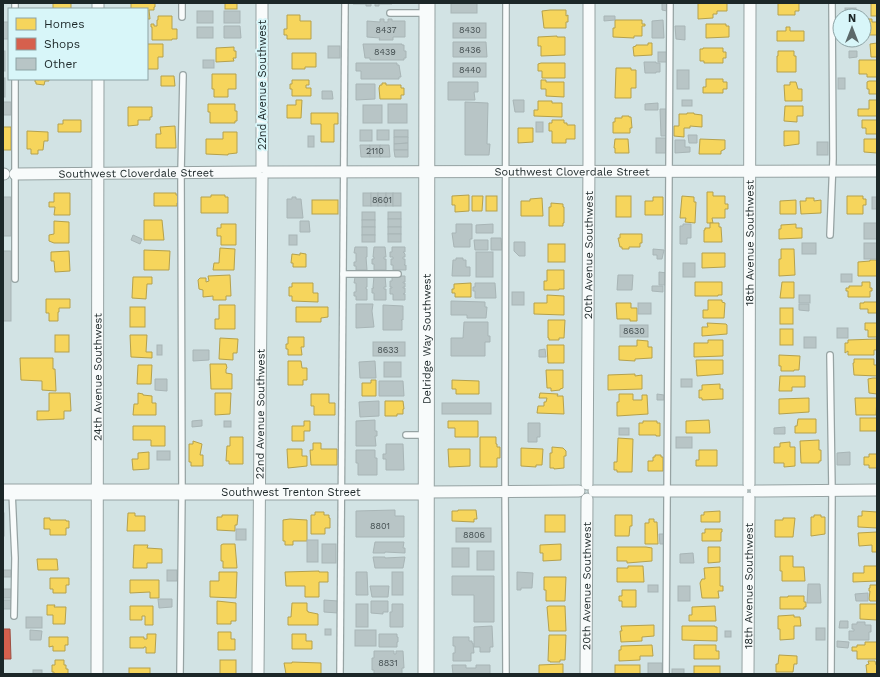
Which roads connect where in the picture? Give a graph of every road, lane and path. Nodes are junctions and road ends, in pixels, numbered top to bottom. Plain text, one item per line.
1 (182, 3) edge
2 (262, 3) edge
3 (345, 3) edge
4 (506, 3) edge
5 (589, 3) edge
6 (670, 3) edge
7 (750, 3) edge
8 (832, 3) edge
9 (427, 8) edge
10 (390, 13) dead end
11 (182, 17) dead end
12 (183, 75) dead end
13 (15, 80) edge
14 (98, 80) edge
15 (833, 171) junction
16 (877, 171) edge
17 (181, 172) junction
18 (262, 172) junction
19 (344, 172) junction
20 (426, 172) junction
21 (506, 172) junction
22 (589, 172) junction
23 (670, 172) junction
24 (750, 172) junction
25 (8, 174) edge
26 (98, 174) junction
27 (830, 235) dead end
28 (343, 274) junction
29 (398, 274) dead end
30 (16, 279) dead end
31 (830, 355) dead end
32 (406, 435) dead end
33 (426, 435) junction
34 (832, 490) junction
35 (877, 490) edge
36 (587, 491) junction
37 (668, 491) junction
38 (749, 491) junction
39 (8, 492) edge
40 (96, 492) junction
41 (182, 492) junction
42 (260, 492) junction
43 (341, 492) junction
44 (426, 492) junction
45 (505, 492) junction
46 (14, 616) dead end
47 (97, 674) edge
48 (180, 674) edge
49 (258, 674) edge
50 (340, 674) edge
51 (426, 674) edge
52 (506, 674) edge
53 (586, 674) edge
54 (666, 674) edge
55 (748, 674) edge
56 (831, 674) edge

1 - 11 lane
2 - 18 street, 22nd Avenue Southwest
3 - 19 lane
4 - 21 lane
5 - 22 street, 20th Avenue Southwest
6 - 23 lane
7 - 24 street, 18th Avenue Southwest
8 - 15 lane
9 - 10 lane
9 - 20 main road, Delridge Way Southwest
12 - 17 lane
13 - 25 lane
14 - 26 street, 24th Avenue Southwest
15 - 16 street, Southwest Cloverdale Street
15 - 24 street, Southwest Cloverdale Street
15 - 27 lane
17 - 18 street, Southwest Cloverdale Street
17 - 26 street, Southwest Cloverdale Street
17 - 41 lane
18 - 19 street, Southwest Cloverdale Street
18 - 42 street, 22nd Avenue Southwest
19 - 20 street, Southwest Cloverdale Street
19 - 28 lane
20 - 21 street, Southwest Cloverdale Street
20 - 33 main road, Delridge Way Southwest
21 - 22 street, Southwest Cloverdale Street
21 - 45 lane
22 - 23 street, Southwest Cloverdale Street
22 - 36 street, 20th Avenue Southwest
23 - 24 street, Southwest Cloverdale Street
23 - 37 lane
24 - 38 street, 18th Avenue Southwest
25 - 26 street, Southwest Cloverdale Street
25 - 30 lane
26 - 40 street, 24th Avenue Southwest
28 - 29 lane
28 - 43 lane
31 - 34 lane
32 - 33 lane
33 - 44 main road, Delridge Way Southwest
34 - 35 street, Southwest Trenton Street
34 - 38 street, Southwest Trenton Street
34 - 56 lane
36 - 37 street, Southwest Trenton Street
36 - 45 street, Southwest Trenton Street
36 - 53 street, 20th Avenue Southwest
37 - 38 street, Southwest Trenton Street
37 - 54 lane
38 - 55 street, 18th Avenue Southwest
39 - 40 main road, Southwest Trenton Street
39 - 46 lane
40 - 41 main road, Southwest Trenton Street
40 - 47 street, 24th Avenue Southwest
41 - 42 main road, Southwest Trenton Street
41 - 48 lane
42 - 43 main road, Southwest Trenton Street
42 - 49 street, 22nd Avenue Southwest
43 - 44 main road, Southwest Trenton Street
43 - 50 lane
44 - 45 street, Southwest Trenton Street
44 - 51 main road, Delridge Way Southwest
45 - 52 lane

